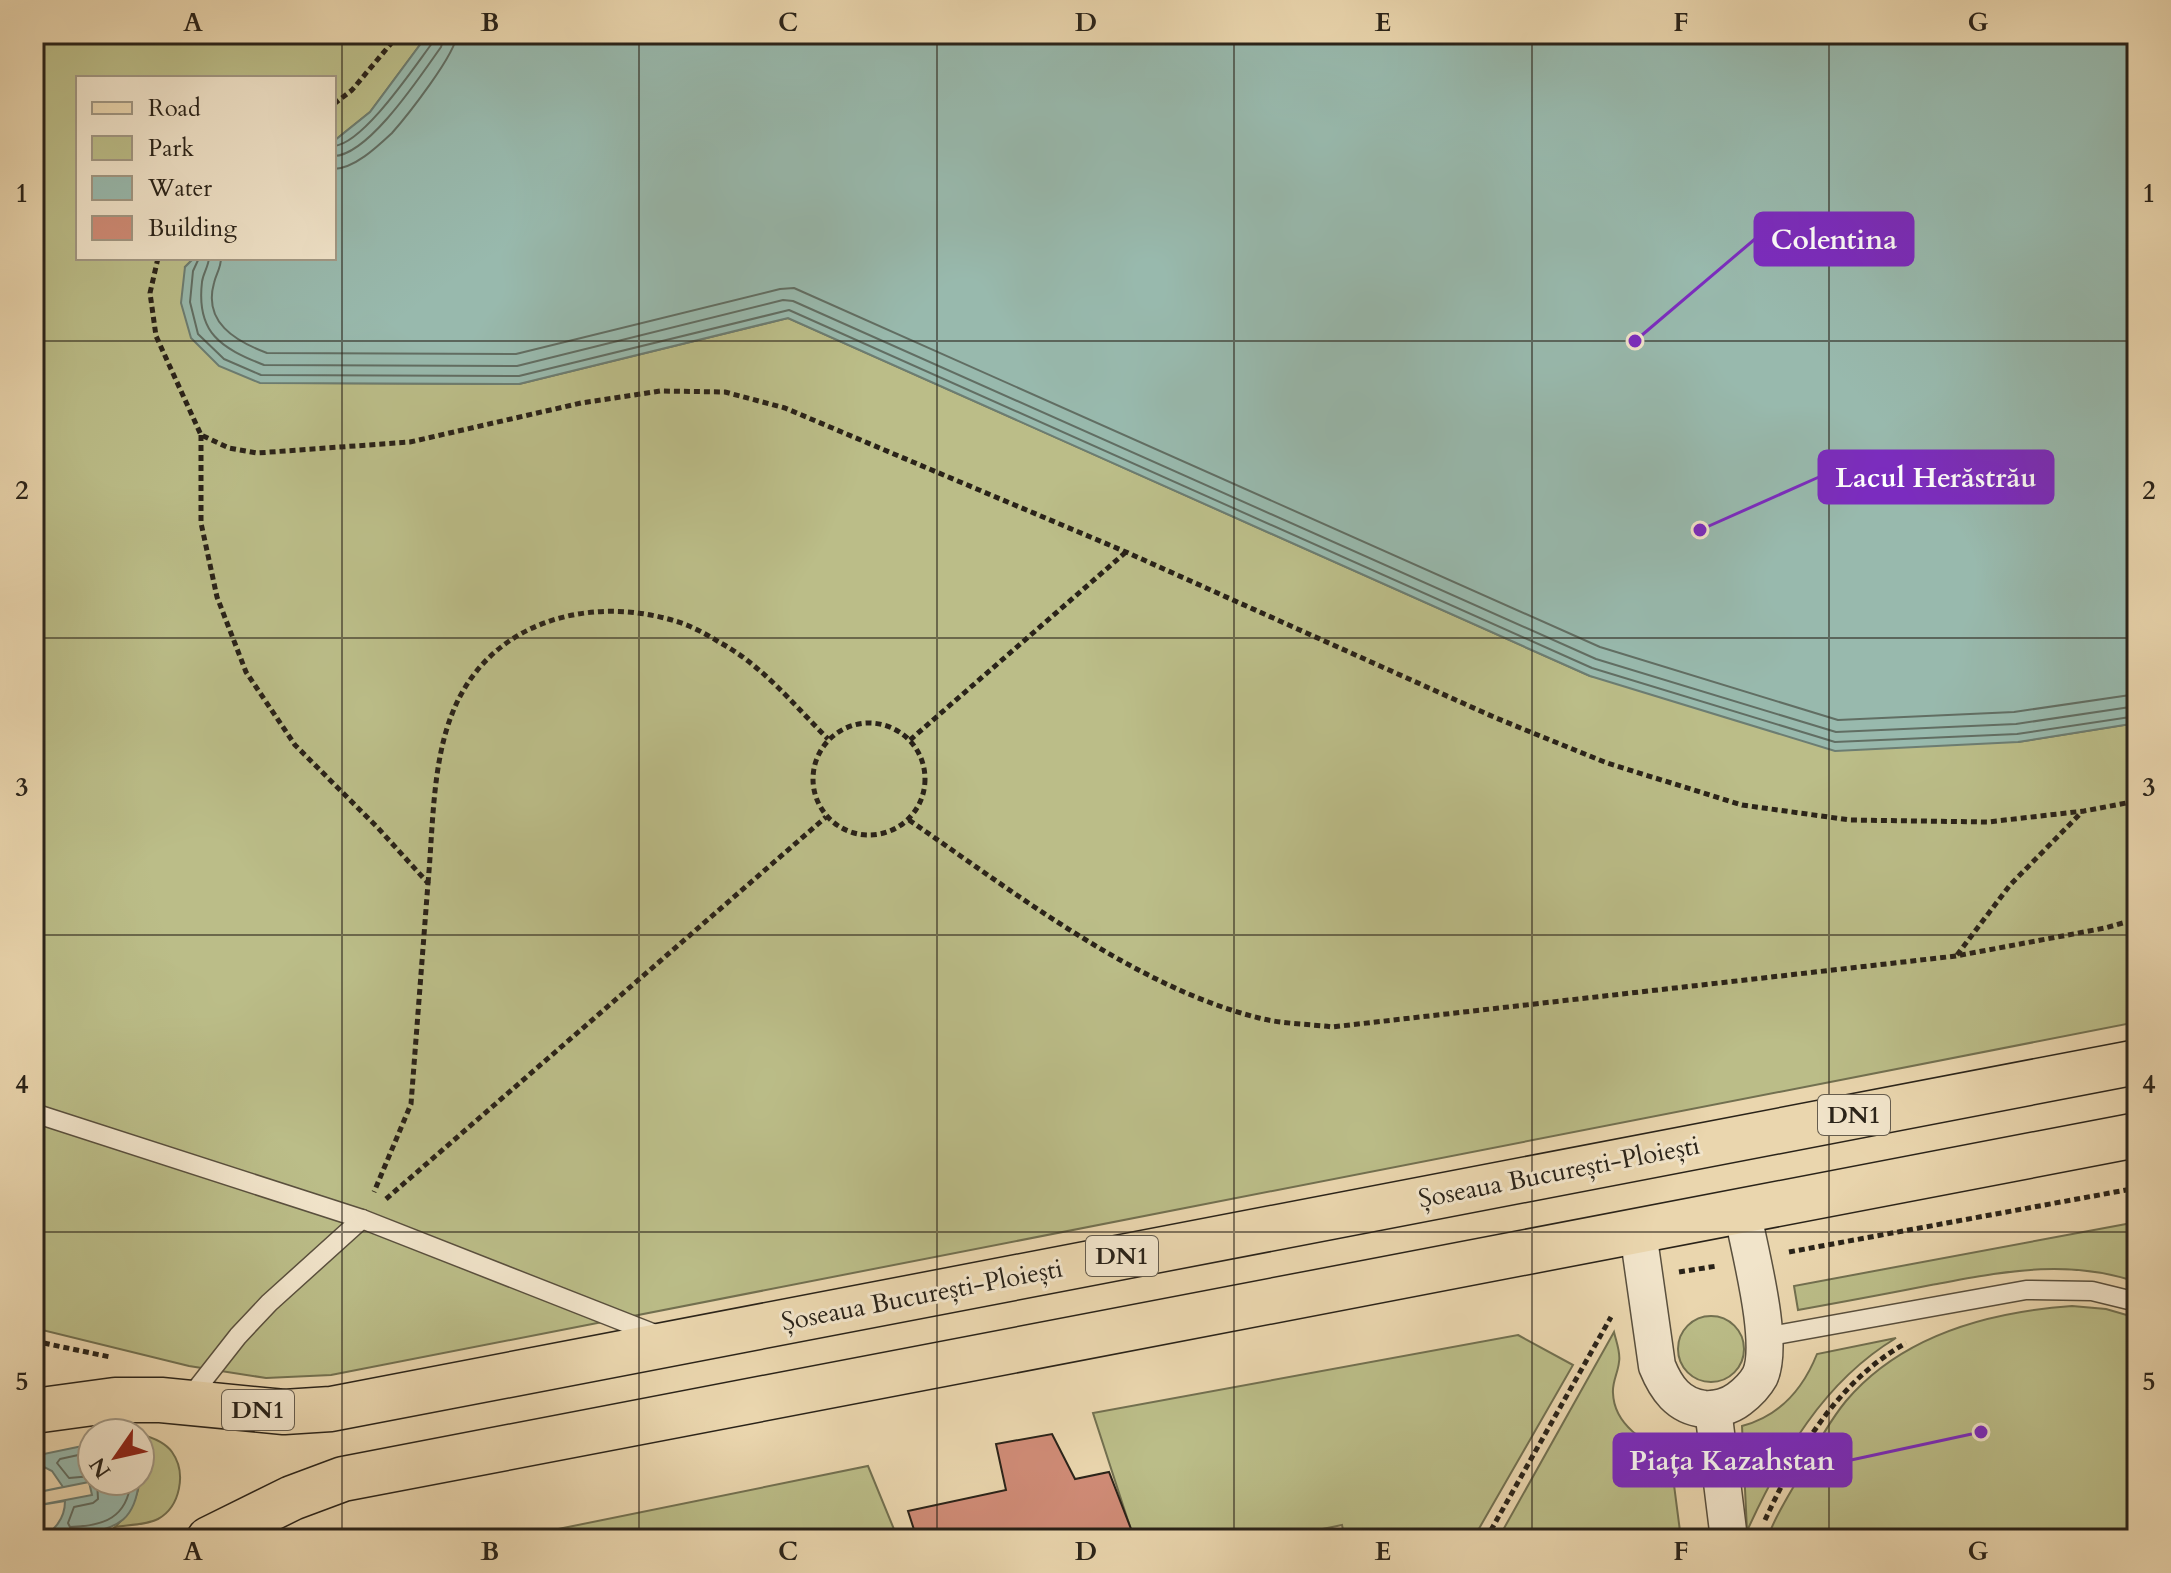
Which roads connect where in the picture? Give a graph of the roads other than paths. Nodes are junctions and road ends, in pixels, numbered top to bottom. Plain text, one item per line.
1 (2137, 1062) edge
2 (34, 1113) edge
3 (2137, 1135) edge
4 (2137, 1146) edge
5 (2048, 1152) junction
6 (1742, 1210) junction
7 (362, 1219) junction
8 (1638, 1232) junction
9 (2137, 1302) edge
10 (1765, 1337) junction
11 (674, 1344) junction
12 (185, 1404) junction
13 (1713, 1409) junction
14 (34, 1411) edge
15 (1744, 1536) edge
16 (209, 1539) edge

1 - 11 main road, Șoseaua București-Ploiești / DN1
2 - 7 lane
3 - 5 main road
4 - 5 main road
5 - 6 main road
6 - 8 main road
6 - 10 street
7 - 11 lane
7 - 12 lane
8 - 13 street
8 - 16 main road
9 - 10 lane
10 - 13 street
11 - 12 main road, Șoseaua București-Ploiești / DN1
12 - 14 main road, Șoseaua București-Ploiești / DN1
13 - 15 street

